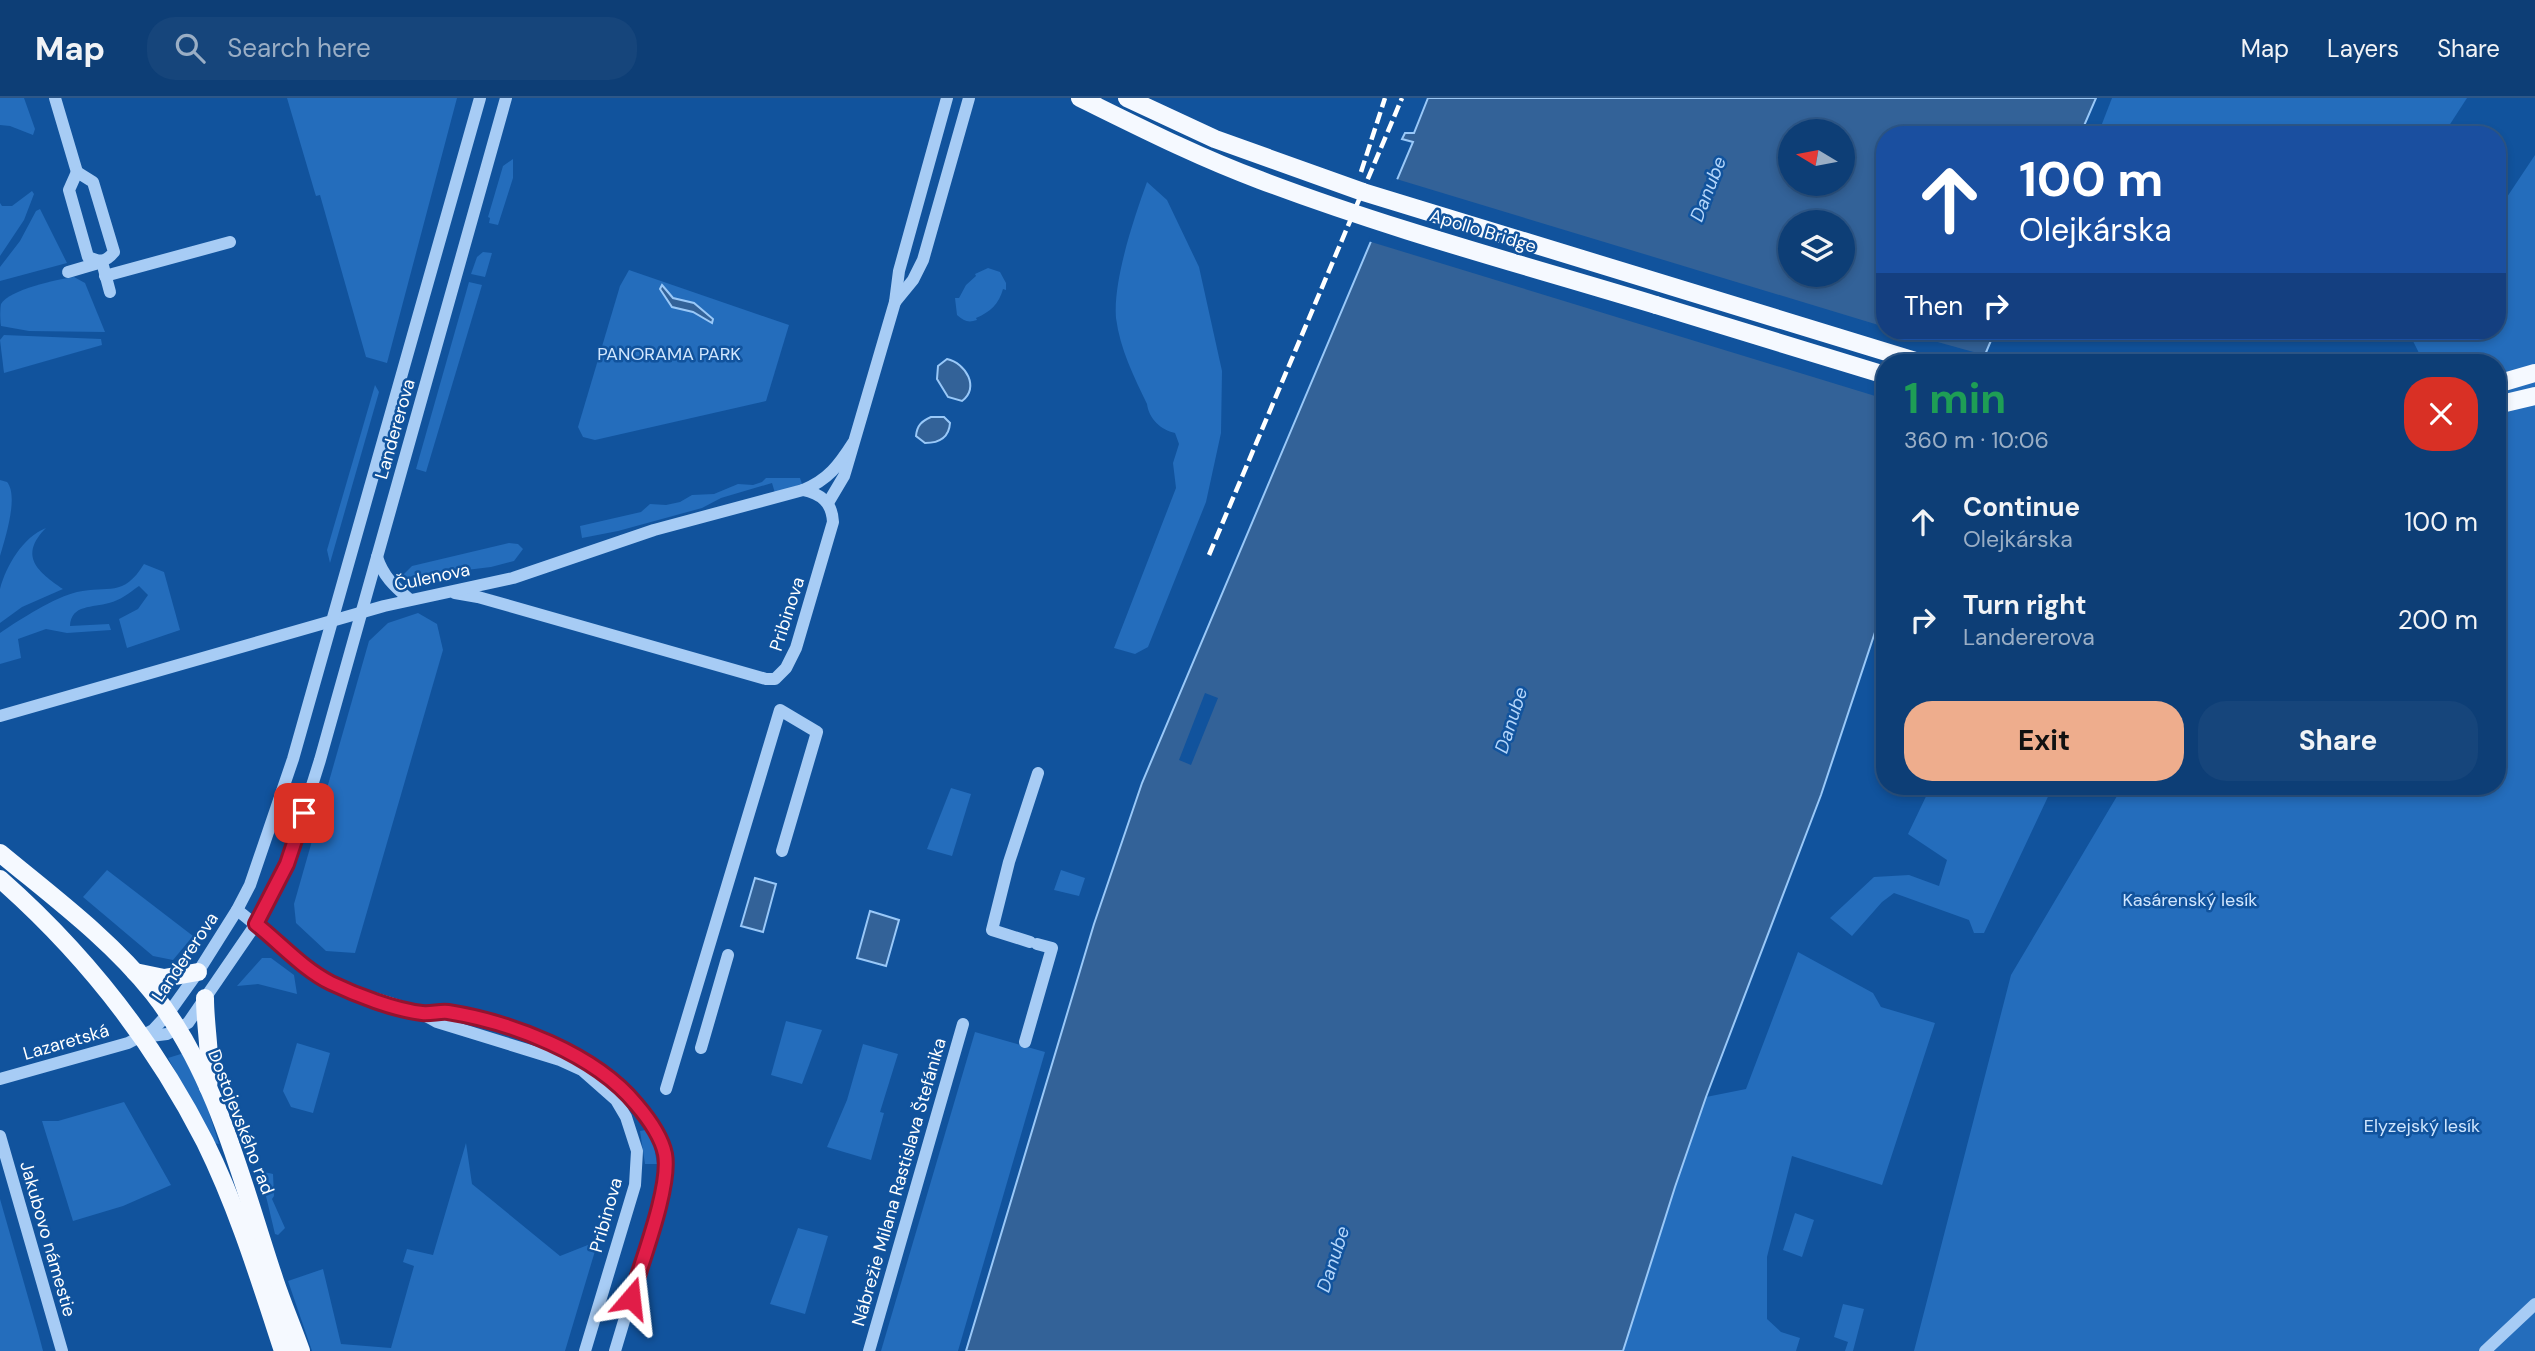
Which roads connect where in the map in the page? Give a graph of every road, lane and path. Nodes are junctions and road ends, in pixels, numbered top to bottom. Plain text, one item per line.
1 (55, 98) edge
2 (480, 98) edge
3 (506, 98) edge
4 (947, 98) edge
5 (969, 98) edge
6 (1080, 98) edge
7 (1127, 98) edge
8 (77, 172) junction
9 (230, 242) dead end
10 (102, 262) junction
11 (68, 272) dead end
12 (105, 276) junction
13 (110, 292) dead end
14 (895, 302) junction
15 (1893, 354) edge
16 (1876, 371) edge
17 (2535, 373) edge
18 (2506, 381) edge
19 (2535, 396) edge
20 (2506, 403) edge
21 (853, 443) junction
22 (803, 490) junction
23 (828, 503) junction
24 (377, 557) junction
25 (452, 593) junction
26 (409, 599) junction
27 (361, 613) junction
28 (332, 621) junction
29 (0, 716) edge
30 (1038, 774) dead end
31 (782, 851) dead end
32 (0, 853) edge
33 (0, 879) edge
34 (237, 910) junction
35 (256, 924) junction
36 (728, 955) dead end
37 (135, 972) junction
38 (198, 972) junction
39 (205, 998) junction
40 (168, 1014) junction
41 (423, 1014) junction
42 (963, 1024) dead end
43 (179, 1030) junction
44 (142, 1037) junction
45 (1025, 1042) dead end
46 (701, 1048) dead end
47 (0, 1079) edge
48 (208, 1087) junction
49 (666, 1089) dead end
50 (0, 1136) edge
51 (2535, 1304) edge
52 (2496, 1339) junction
53 (62, 1351) edge
54 (284, 1351) edge
55 (301, 1351) edge
56 (584, 1351) edge
57 (615, 1351) edge
58 (869, 1351) edge
59 (2484, 1351) edge
60 (2503, 1351) edge

1 - 8 street
2 - 28 street, Landererova
3 - 24 street, Landererova
4 - 14 street
5 - 14 street
6 - 16 main road, Apollo Bridge, bridge
7 - 15 main road, Apollo Bridge, bridge
8 - 10 street
8 - 10 street
9 - 12 street
10 - 11 street
10 - 12 street
12 - 13 street
14 - 21 street
17 - 18 main road
19 - 20 main road
21 - 22 street, Čulenova
21 - 23 street
22 - 23 street
22 - 25 street, Čulenova
23 - 25 street, Pribinova
24 - 26 street
24 - 27 street, Landererova
25 - 26 street, Čulenova
26 - 27 street, Čulenova
27 - 28 street, Čulenova
27 - 35 street, Landererova
28 - 29 street, Čulenova
28 - 34 street, Landererova
30 - 45 street
31 - 49 street
32 - 37 main road, Dostojevského rad
33 - 44 main road
34 - 35 street
34 - 38 street, Landererova
35 - 39 street, Landererova
35 - 41 street
36 - 46 street
37 - 38 main road
37 - 40 main road, Dostojevského rad
38 - 40 street, Landererova
39 - 43 street, Landererova
39 - 48 main road
40 - 43 main road, Dostojevského rad
40 - 44 street, Landererova
41 - 56 street, Pribinova
41 - 57 street
42 - 58 street, Nábrežie Milana Rastislava Štefánika
43 - 44 street
43 - 48 main road, Dostojevského rad
44 - 47 street, Lazaretská
44 - 54 main road
48 - 55 main road, Dostojevského rad
50 - 53 street, Jakubovo námestie
51 - 52 street
52 - 59 street
52 - 60 street

